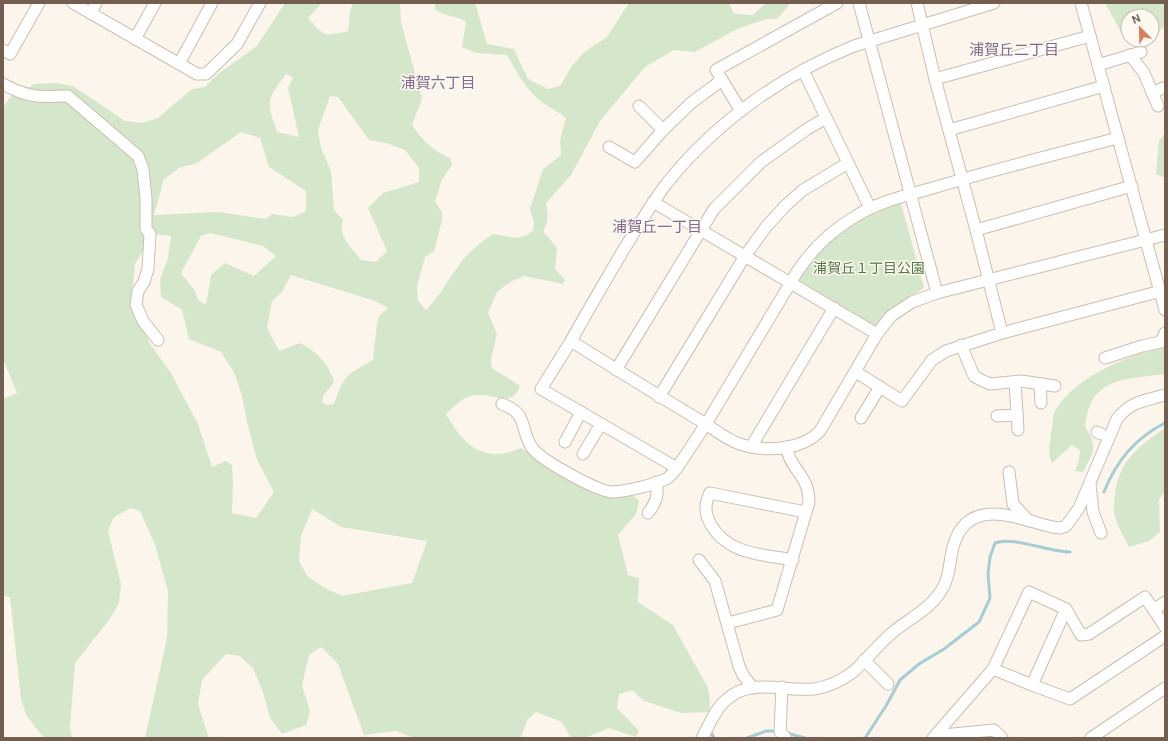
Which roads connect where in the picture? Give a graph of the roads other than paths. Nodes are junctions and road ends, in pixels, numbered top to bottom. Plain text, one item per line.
1 (39, 3) edge
2 (73, 3) edge
3 (96, 3) edge
4 (155, 3) edge
5 (212, 3) edge
6 (260, 3) edge
7 (837, 3) edge
8 (859, 3) edge
9 (916, 3) edge
10 (994, 3) edge
11 (1082, 3) edge
12 (91, 13) junction
13 (922, 25) junction
14 (1090, 36) junction
15 (135, 39) junction
16 (870, 41) junction
17 (3, 50) edge
18 (179, 64) junction
19 (1098, 65) junction
20 (803, 70) junction
21 (935, 79) junction
22 (722, 80) junction
23 (3, 84) edge
24 (1104, 86) junction
25 (1163, 88) dead end
26 (1152, 93) junction
27 (639, 106) dead end
28 (1158, 106) dead end
29 (740, 111) junction
30 (826, 118) junction
31 (663, 130) junction
32 (949, 130) junction
33 (1118, 138) junction
34 (609, 147) dead end
35 (848, 163) junction
36 (963, 179) junction
37 (1132, 186) junction
38 (910, 195) junction
39 (653, 202) junction
40 (870, 208) junction
41 (700, 230) junction
42 (976, 230) junction
43 (1165, 235) edge
44 (1147, 240) junction
45 (745, 256) junction
46 (988, 281) junction
47 (791, 283) junction
48 (1162, 291) edge
49 (937, 293) junction
50 (834, 308) junction
51 (1165, 310) edge
52 (1002, 333) junction
53 (1165, 333) edge
54 (877, 334) junction
55 (158, 340) dead end
56 (571, 341) junction
57 (961, 345) junction
58 (1105, 358) dead end
59 (616, 370) junction
60 (856, 372) junction
61 (1015, 382) junction
62 (1040, 384) junction
63 (1055, 386) dead end
64 (880, 387) junction
65 (1165, 395) edge
66 (659, 397) junction
67 (1041, 403) dead end
68 (502, 404) dead end
69 (581, 412) junction
70 (1017, 415) junction
71 (997, 416) dead end
72 (861, 418) dead end
73 (601, 424) junction
74 (706, 424) junction
75 (1018, 430) dead end
76 (565, 442) dead end
77 (751, 447) junction
78 (786, 447) junction
79 (583, 454) dead end
80 (677, 468) junction
81 (1009, 472) dead end
82 (656, 482) junction
83 (1090, 484) junction
84 (806, 512) junction
85 (648, 513) dead end
86 (1029, 521) junction
87 (1101, 533) dead end
88 (699, 560) dead end
89 (793, 560) junction
90 (1165, 602) edge
91 (1066, 609) junction
92 (1154, 610) junction
93 (728, 623) junction
94 (1165, 627) edge
95 (1165, 636) edge
96 (864, 660) junction
97 (993, 669) junction
98 (888, 684) dead end
99 (1032, 685) junction
100 (782, 687) junction
101 (753, 688) junction
102 (1165, 688) edge
103 (935, 736) edge
104 (785, 737) dead end
105 (702, 738) edge
106 (1002, 738) edge
107 (1091, 738) edge

1 - 17 street
2 - 12 street
3 - 12 street
4 - 15 street
5 - 18 street
6 - 18 street
7 - 22 street
8 - 16 street
9 - 13 street
10 - 13 street
11 - 14 street
12 - 15 street
13 - 16 street
13 - 21 street
14 - 19 street
14 - 21 street
15 - 18 street
16 - 20 street
16 - 38 street
19 - 24 street
19 - 26 street
20 - 29 street
20 - 30 street
21 - 32 street
22 - 29 street
22 - 31 street
23 - 55 street
24 - 32 street
24 - 33 street
25 - 26 street
26 - 28 street
27 - 31 street
29 - 39 street
30 - 35 street
30 - 41 street
31 - 34 street
32 - 36 street
33 - 36 street
33 - 37 street
35 - 40 street
35 - 45 street
36 - 38 street
36 - 42 street
37 - 42 street
37 - 44 street
38 - 40 street
38 - 49 street
39 - 41 street
39 - 56 street
40 - 47 street
41 - 45 street
41 - 59 street
42 - 46 street
43 - 44 street
44 - 46 street
44 - 48 street
45 - 47 street
45 - 66 street
46 - 49 street
46 - 52 street
47 - 50 street
47 - 74 street
48 - 51 street
48 - 52 street
49 - 54 street
50 - 54 street
50 - 77 street
52 - 57 street
53 - 58 street
54 - 60 street
56 - 59 street
56 - 69 street
57 - 61 street
57 - 64 street
59 - 66 street
60 - 64 street
60 - 78 street
61 - 62 street
61 - 70 street
62 - 63 street
62 - 67 street
64 - 72 street
65 - 83 street
66 - 74 street
68 - 82 street
69 - 73 street
69 - 76 street
70 - 71 street
70 - 75 street
73 - 79 street
73 - 80 street
74 - 77 street
74 - 80 street
77 - 78 street
78 - 84 street
80 - 82 street
81 - 86 street
82 - 85 street
83 - 86 street
83 - 87 street
84 - 89 street
84 - 89 street
86 - 96 street
88 - 93 street
89 - 93 street
90 - 92 street
91 - 92 street
91 - 97 street
91 - 99 street
92 - 94 street
93 - 101 street
95 - 99 street
96 - 98 street
96 - 100 street
97 - 99 street
97 - 103 street
100 - 101 street
100 - 104 street
101 - 105 street
102 - 107 street
103 - 106 street

